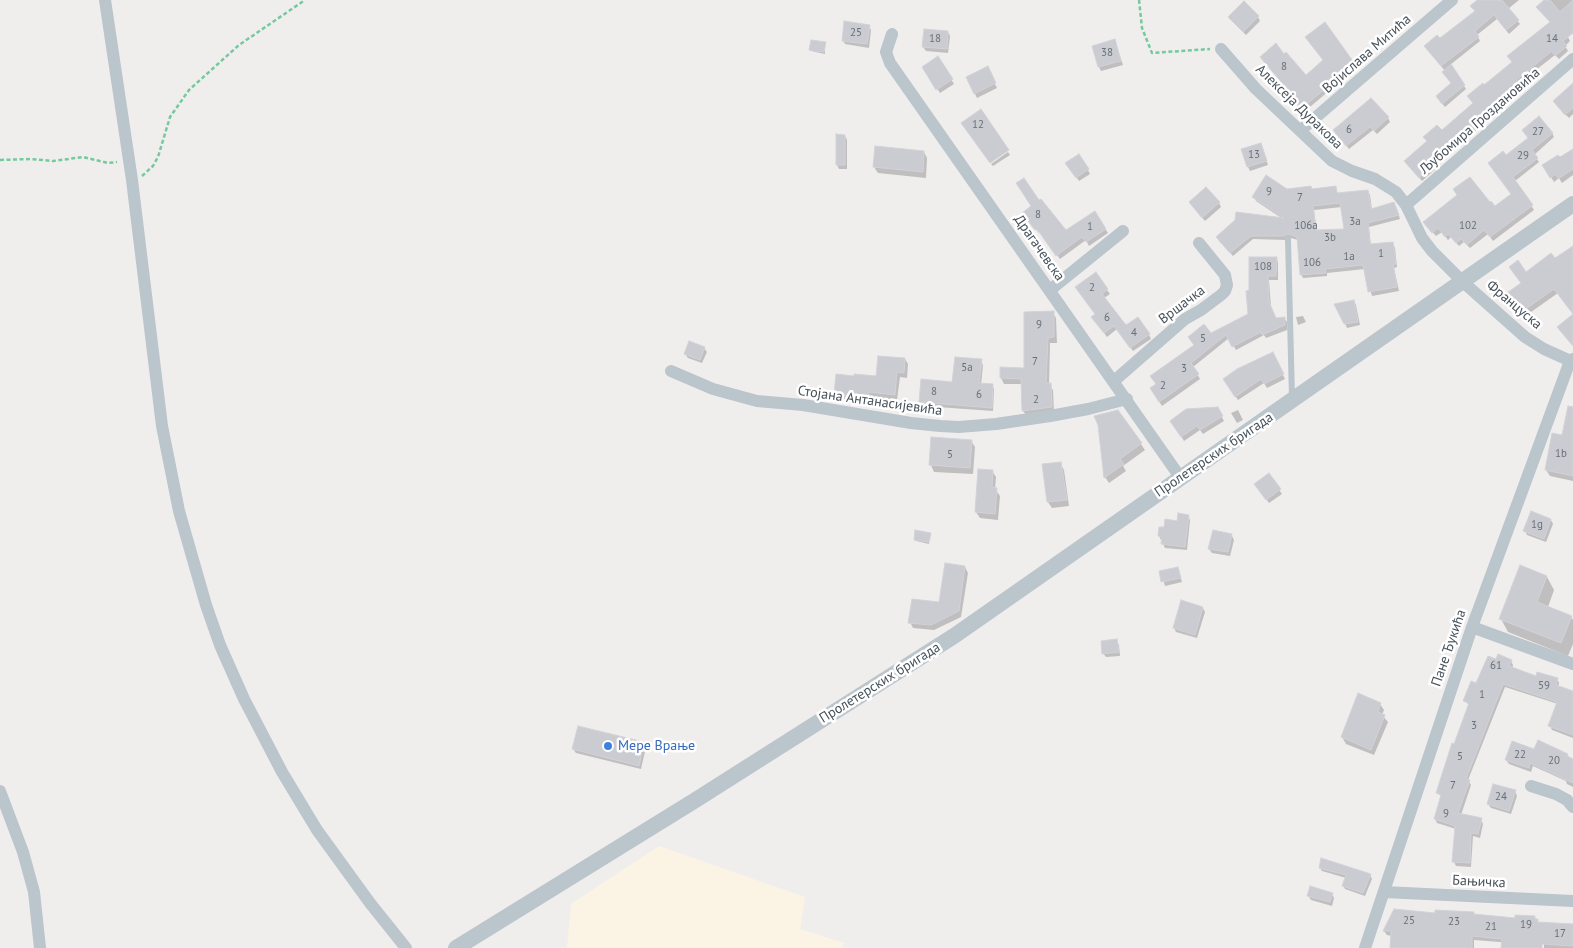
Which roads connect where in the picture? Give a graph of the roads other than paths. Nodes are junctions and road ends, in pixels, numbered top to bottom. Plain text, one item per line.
1 (105, 0) edge
2 (1452, 0) edge
3 (892, 34) dead end
4 (1221, 49) road end
5 (1573, 59) edge
6 (1301, 130) junction
7 (1573, 204) edge
8 (1406, 205) junction
9 (1123, 231) dead end
10 (1288, 239) dead end
11 (1199, 243) dead end
12 (1463, 282) junction
13 (1050, 290) junction
14 (1572, 361) edge
15 (671, 371) dead end
16 (1114, 381) junction
17 (1127, 399) junction
18 (1292, 402) junction
19 (1180, 477) junction
20 (1472, 627) junction
21 (1572, 661) edge
22 (1531, 786) dead end
23 (0, 791) edge
24 (1573, 807) edge
25 (1384, 892) junction
26 (1573, 901) edge
27 (40, 948) edge
28 (406, 948) edge
29 (456, 948) edge
30 (1365, 948) edge

1 - 28 street
2 - 6 street, Војислава Митића
3 - 13 street, Драгачевска
4 - 6 street, Алексеја Дуракова
5 - 8 street, Љубомира Гроздановића
6 - 8 street, Алексеја Дуракова
7 - 12 street, Пролетерских бригада
8 - 12 street, Алексеја Дуракова
9 - 13 street
10 - 18 lane
11 - 16 street, Вршачка
12 - 14 street, Француска
12 - 18 street, Пролетерских бригада
13 - 16 street, Драгачевска
14 - 20 street, Пане Ђукића
15 - 17 street, Стојана Антанасијевића
16 - 17 street, Драгачевска
17 - 19 street, Драгачевска
18 - 19 street, Пролетерских бригада
19 - 29 street, Пролетерских бригада
20 - 21 street
20 - 25 street, Пане Ђукића
22 - 24 street
23 - 27 street
25 - 26 street, Бањичка
25 - 30 street, Пане Ђукића

